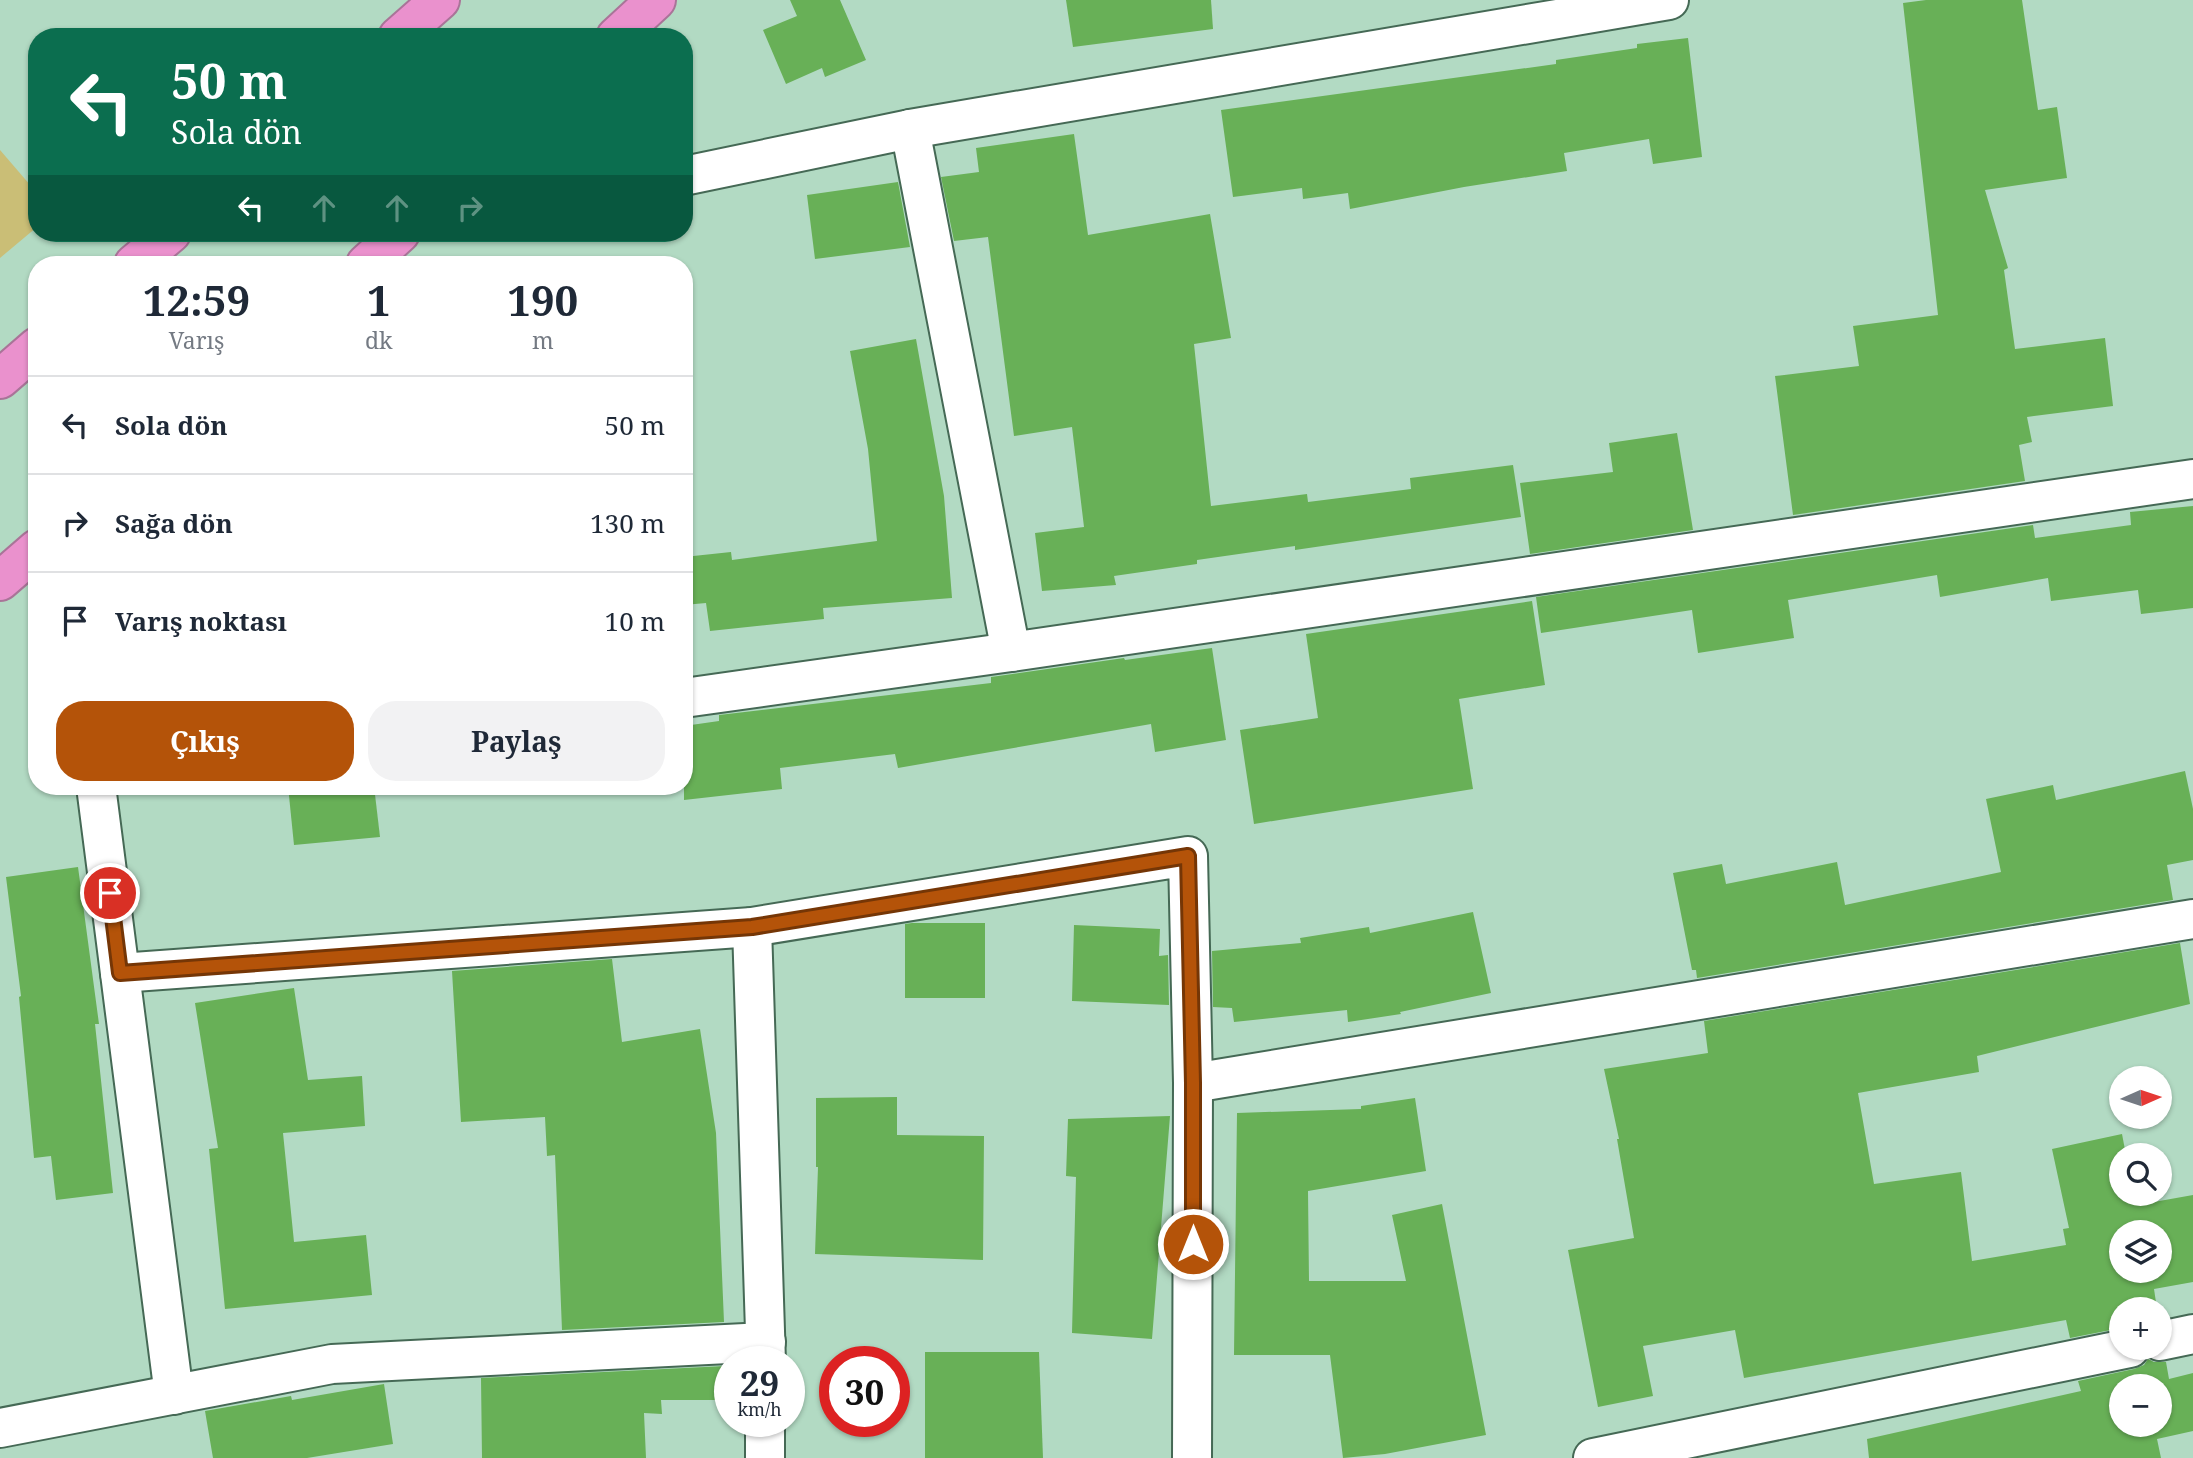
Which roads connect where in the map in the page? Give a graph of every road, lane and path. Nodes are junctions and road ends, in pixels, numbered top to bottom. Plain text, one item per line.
1 (440, 0) edge
2 (656, 0) edge
3 (1669, 0) edge
4 (408, 28) edge
5 (626, 28) edge
6 (911, 129) junction
7 (693, 174) edge
8 (160, 242) edge
9 (390, 242) edge
10 (144, 256) edge
11 (375, 256) edge
12 (28, 356) edge
13 (0, 379) edge
14 (2193, 479) edge
15 (28, 557) edge
16 (0, 581) edge
17 (1011, 652) junction
18 (693, 697) edge
19 (97, 795) edge
20 (2193, 919) edge
21 (752, 927) junction
22 (120, 973) junction
23 (1193, 1083) junction
24 (2193, 1335) edge
25 (2172, 1339) edge
26 (766, 1346) edge
27 (2109, 1352) edge
28 (714, 1353) edge
29 (174, 1395) junction
30 (0, 1428) edge
31 (765, 1437) edge
32 (765, 1458) edge
33 (1192, 1458) edge
34 (1593, 1458) edge

1 - 4 highway
2 - 5 highway
3 - 6 street
6 - 7 street
6 - 17 street
8 - 10 highway
9 - 11 highway
12 - 13 highway
14 - 17 street
15 - 16 highway
17 - 18 street
19 - 22 street
20 - 23 street
21 - 22 street
21 - 23 street
21 - 26 street
22 - 29 street
23 - 33 street
24 - 25 street
27 - 34 street
28 - 29 street
29 - 30 street
31 - 32 street

